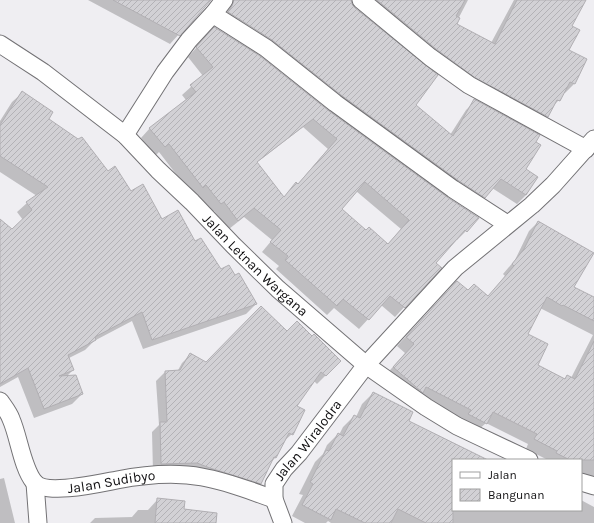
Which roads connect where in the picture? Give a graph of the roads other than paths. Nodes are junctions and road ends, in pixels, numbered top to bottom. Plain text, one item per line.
1 (224, 0) edge
2 (361, 0) edge
3 (213, 14) junction
4 (0, 44) edge
5 (125, 135) junction
6 (590, 144) edge
7 (507, 224) junction
8 (366, 365) junction
9 (0, 401) edge
10 (528, 459) edge
11 (582, 482) edge
12 (35, 483) junction
13 (594, 486) edge
14 (274, 499) junction
15 (38, 523) edge
16 (283, 523) edge

1 - 3 street
2 - 6 street
3 - 5 street
3 - 7 street
4 - 5 street, Jalan Letnan Wargana
5 - 8 street, Jalan Letnan Wargana
6 - 7 street, Jalan Wiralodra
7 - 8 street, Jalan Wiralodra
8 - 10 street, Jalan Letnan Wargana
8 - 14 street, Jalan Wiralodra
9 - 12 street
11 - 13 street
12 - 14 street, Jalan Sudibyo
12 - 15 street
14 - 16 street, Jalan Wiralodra

